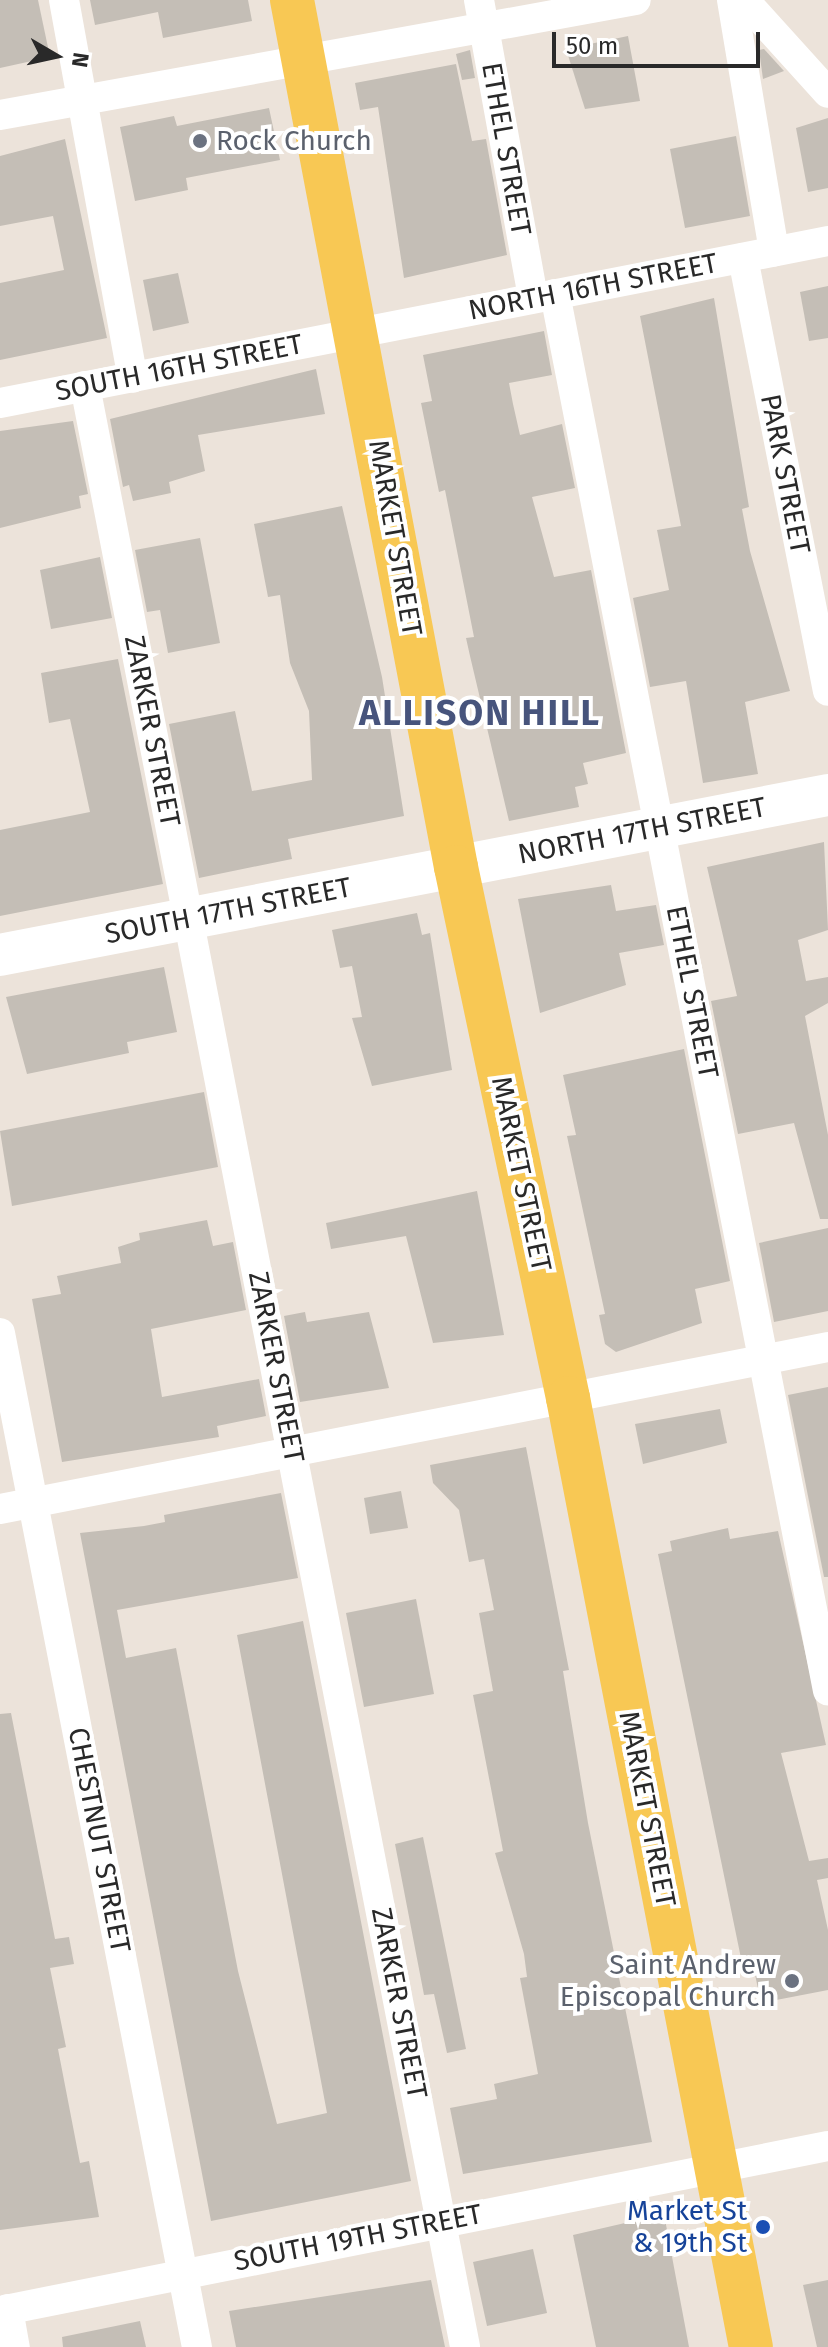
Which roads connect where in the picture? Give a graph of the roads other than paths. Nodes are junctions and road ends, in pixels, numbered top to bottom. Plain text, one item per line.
1 (64, 0) edge
2 (292, 0) edge
3 (636, 0) edge
4 (732, 0) edge
5 (744, 0) edge
6 (481, 13) edge
7 (304, 62) junction
8 (828, 93) edge
9 (83, 103) junction
10 (0, 115) edge
11 (828, 241) edge
12 (774, 252) junction
13 (743, 258) junction
14 (544, 296) junction
15 (357, 333) junction
16 (133, 378) junction
17 (85, 386) junction
18 (0, 403) edge
19 (828, 691) edge
20 (828, 795) edge
21 (660, 828) junction
22 (456, 867) junction
23 (188, 918) junction
24 (0, 955) edge
25 (0, 1333) edge
26 (828, 1347) edge
27 (763, 1360) junction
28 (568, 1398) junction
29 (292, 1452) junction
30 (33, 1502) junction
31 (0, 1509) edge
32 (828, 1691) edge
33 (828, 2146) edge
34 (717, 2168) junction
35 (442, 2222) junction
36 (182, 2272) junction
37 (4, 2310) edge
38 (15, 2347) edge
39 (197, 2347) edge
40 (465, 2347) edge
41 (751, 2347) edge

1 - 9 street
2 - 7 main road, MARKET STREET
3 - 6 street
4 - 12 street
5 - 8 street
6 - 7 street
6 - 14 street, ETHEL STREET
7 - 9 street
7 - 15 main road, MARKET STREET
9 - 10 street
9 - 16 street
11 - 12 street, NORTH 16TH STREET
12 - 13 street, NORTH 16TH STREET
13 - 14 street, NORTH 16TH STREET
13 - 19 street, PARK STREET
14 - 15 street, NORTH 16TH STREET
14 - 21 street, ETHEL STREET
15 - 16 street, SOUTH 16TH STREET
15 - 22 main road, MARKET STREET
16 - 17 street, SOUTH 16TH STREET
17 - 18 street, SOUTH 16TH STREET
17 - 23 street, ZARKER STREET
20 - 21 main road, NORTH 17TH STREET
21 - 22 main road, NORTH 17TH STREET
21 - 27 street, ETHEL STREET
22 - 23 main road, SOUTH 17TH STREET
22 - 28 main road, MARKET STREET
23 - 24 main road, SOUTH 17TH STREET
23 - 29 street, ZARKER STREET
25 - 30 street, CHESTNUT STREET
26 - 27 street
27 - 28 street
27 - 32 street, ETHEL STREET
28 - 29 street
28 - 34 main road, MARKET STREET
29 - 30 street
29 - 35 street, ZARKER STREET
30 - 31 street
30 - 36 street, CHESTNUT STREET
33 - 34 street, SOUTH 19TH STREET
34 - 35 street, SOUTH 19TH STREET
34 - 41 main road, MARKET STREET
35 - 36 street, SOUTH 19TH STREET
35 - 40 street, ZARKER STREET
36 - 37 street, SOUTH 19TH STREET
36 - 39 street, CHESTNUT STREET
37 - 38 street

